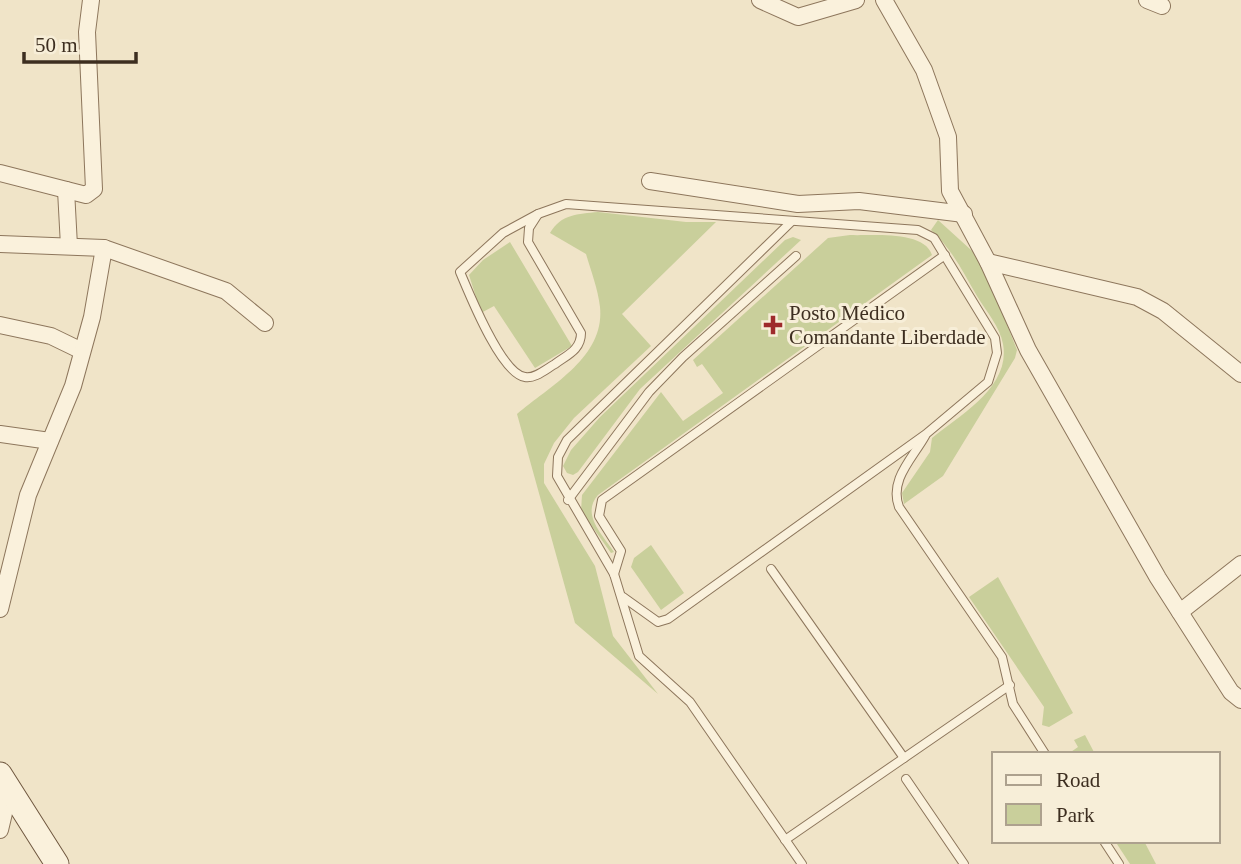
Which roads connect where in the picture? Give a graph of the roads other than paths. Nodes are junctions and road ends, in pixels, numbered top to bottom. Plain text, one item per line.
1 (90, 0) edge
2 (760, 0) edge
3 (856, 0) edge
4 (884, 0) edge
5 (0, 173) edge
6 (650, 181) dead end
7 (66, 190) junction
8 (538, 214) junction
9 (964, 214) junction
10 (791, 222) junction
11 (0, 244) edge
12 (69, 246) junction
13 (104, 248) junction
14 (945, 255) junction
15 (796, 256) dead end
16 (988, 262) junction
17 (265, 323) dead end
18 (0, 325) edge
19 (82, 351) junction
20 (1241, 374) edge
21 (926, 434) junction
22 (0, 435) edge
23 (50, 441) junction
24 (568, 499) junction
25 (1241, 564) edge
26 (771, 569) dead end
27 (614, 574) junction
28 (623, 597) junction
29 (0, 609) edge
30 (1180, 612) junction
31 (1010, 685) junction
32 (1241, 700) edge
33 (1044, 752) edge
34 (904, 758) junction
35 (906, 779) dead end
36 (5, 783) edge
37 (0, 830) edge
38 (785, 841) junction
39 (1105, 843) edge
40 (57, 864) edge
41 (802, 864) edge
42 (964, 864) edge
43 (1119, 864) edge

1 - 7 street
2 - 3 street
4 - 9 street
5 - 7 street
6 - 9 street
7 - 12 street
8 - 8 lane
8 - 10 lane
9 - 16 street
10 - 14 lane
10 - 24 lane
11 - 12 street
12 - 13 street
13 - 17 street
13 - 19 street
14 - 21 lane
14 - 27 lane
15 - 24 lane
16 - 20 street
16 - 30 street
18 - 19 street
19 - 23 street
21 - 28 lane
21 - 31 lane
22 - 23 street
23 - 29 street
24 - 27 lane
25 - 30 street
26 - 34 lane
27 - 28 lane
28 - 38 lane
30 - 32 street
31 - 33 lane
31 - 34 lane
34 - 38 lane
35 - 42 lane
36 - 37 street
36 - 40 street
38 - 41 lane
39 - 43 lane

